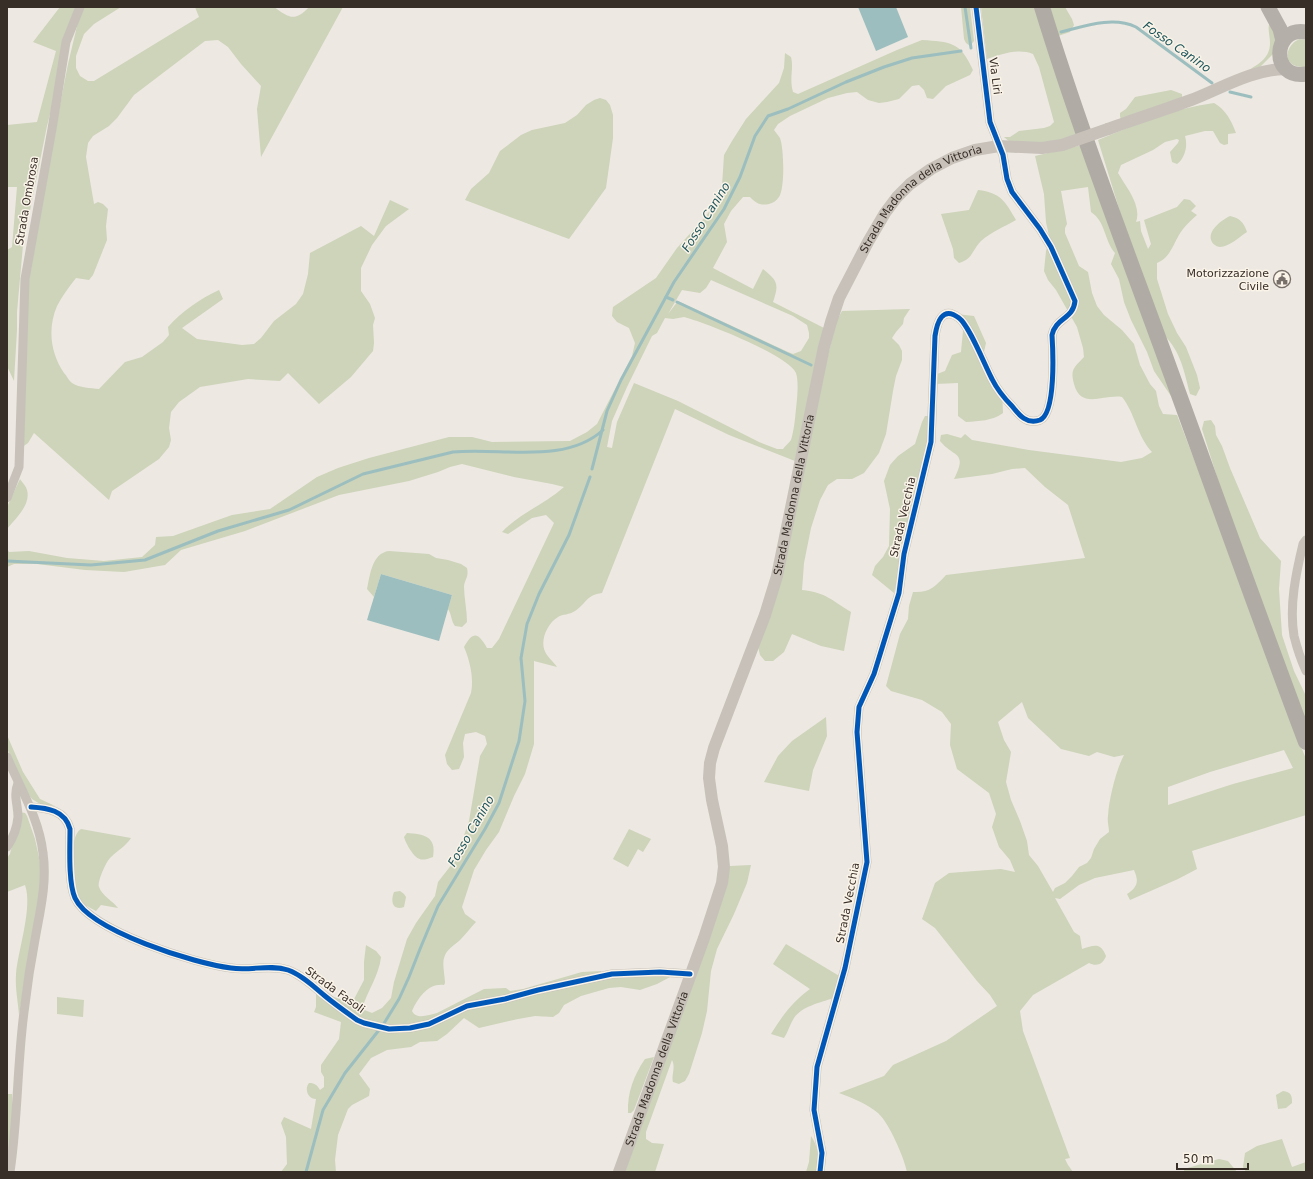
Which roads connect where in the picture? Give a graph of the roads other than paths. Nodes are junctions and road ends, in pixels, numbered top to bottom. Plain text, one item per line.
1 (80, 7) edge
2 (976, 7) edge
3 (1042, 7) edge
4 (1269, 8) edge
5 (1302, 31) edge
6 (1283, 41) junction
7 (1283, 64) junction
8 (1304, 76) edge
9 (999, 146) junction
10 (7, 498) edge
11 (1306, 540) edge
12 (1306, 671) edge
13 (1306, 742) edge
14 (7, 757) edge
15 (18, 783) junction
16 (31, 807) junction
17 (7, 847) edge
18 (690, 974) junction
19 (10, 1172) edge
20 (619, 1172) edge
21 (820, 1172) edge

1 - 10 street, Strada Ombrosa
2 - 9 street, Via Liri
3 - 13 highway
4 - 5 main road
4 - 6 main road
5 - 6 main road
6 - 7 main road
7 - 8 main road
7 - 9 street, Strada Madonna della Vittoria, bridge
9 - 18 street, Strada Madonna della Vittoria
9 - 21 street, Strada Vecchia
11 - 12 street
14 - 15 street
15 - 16 street
15 - 17 street
16 - 18 street, Strada Fasoli
16 - 19 street
18 - 20 street, Strada Madonna della Vittoria

